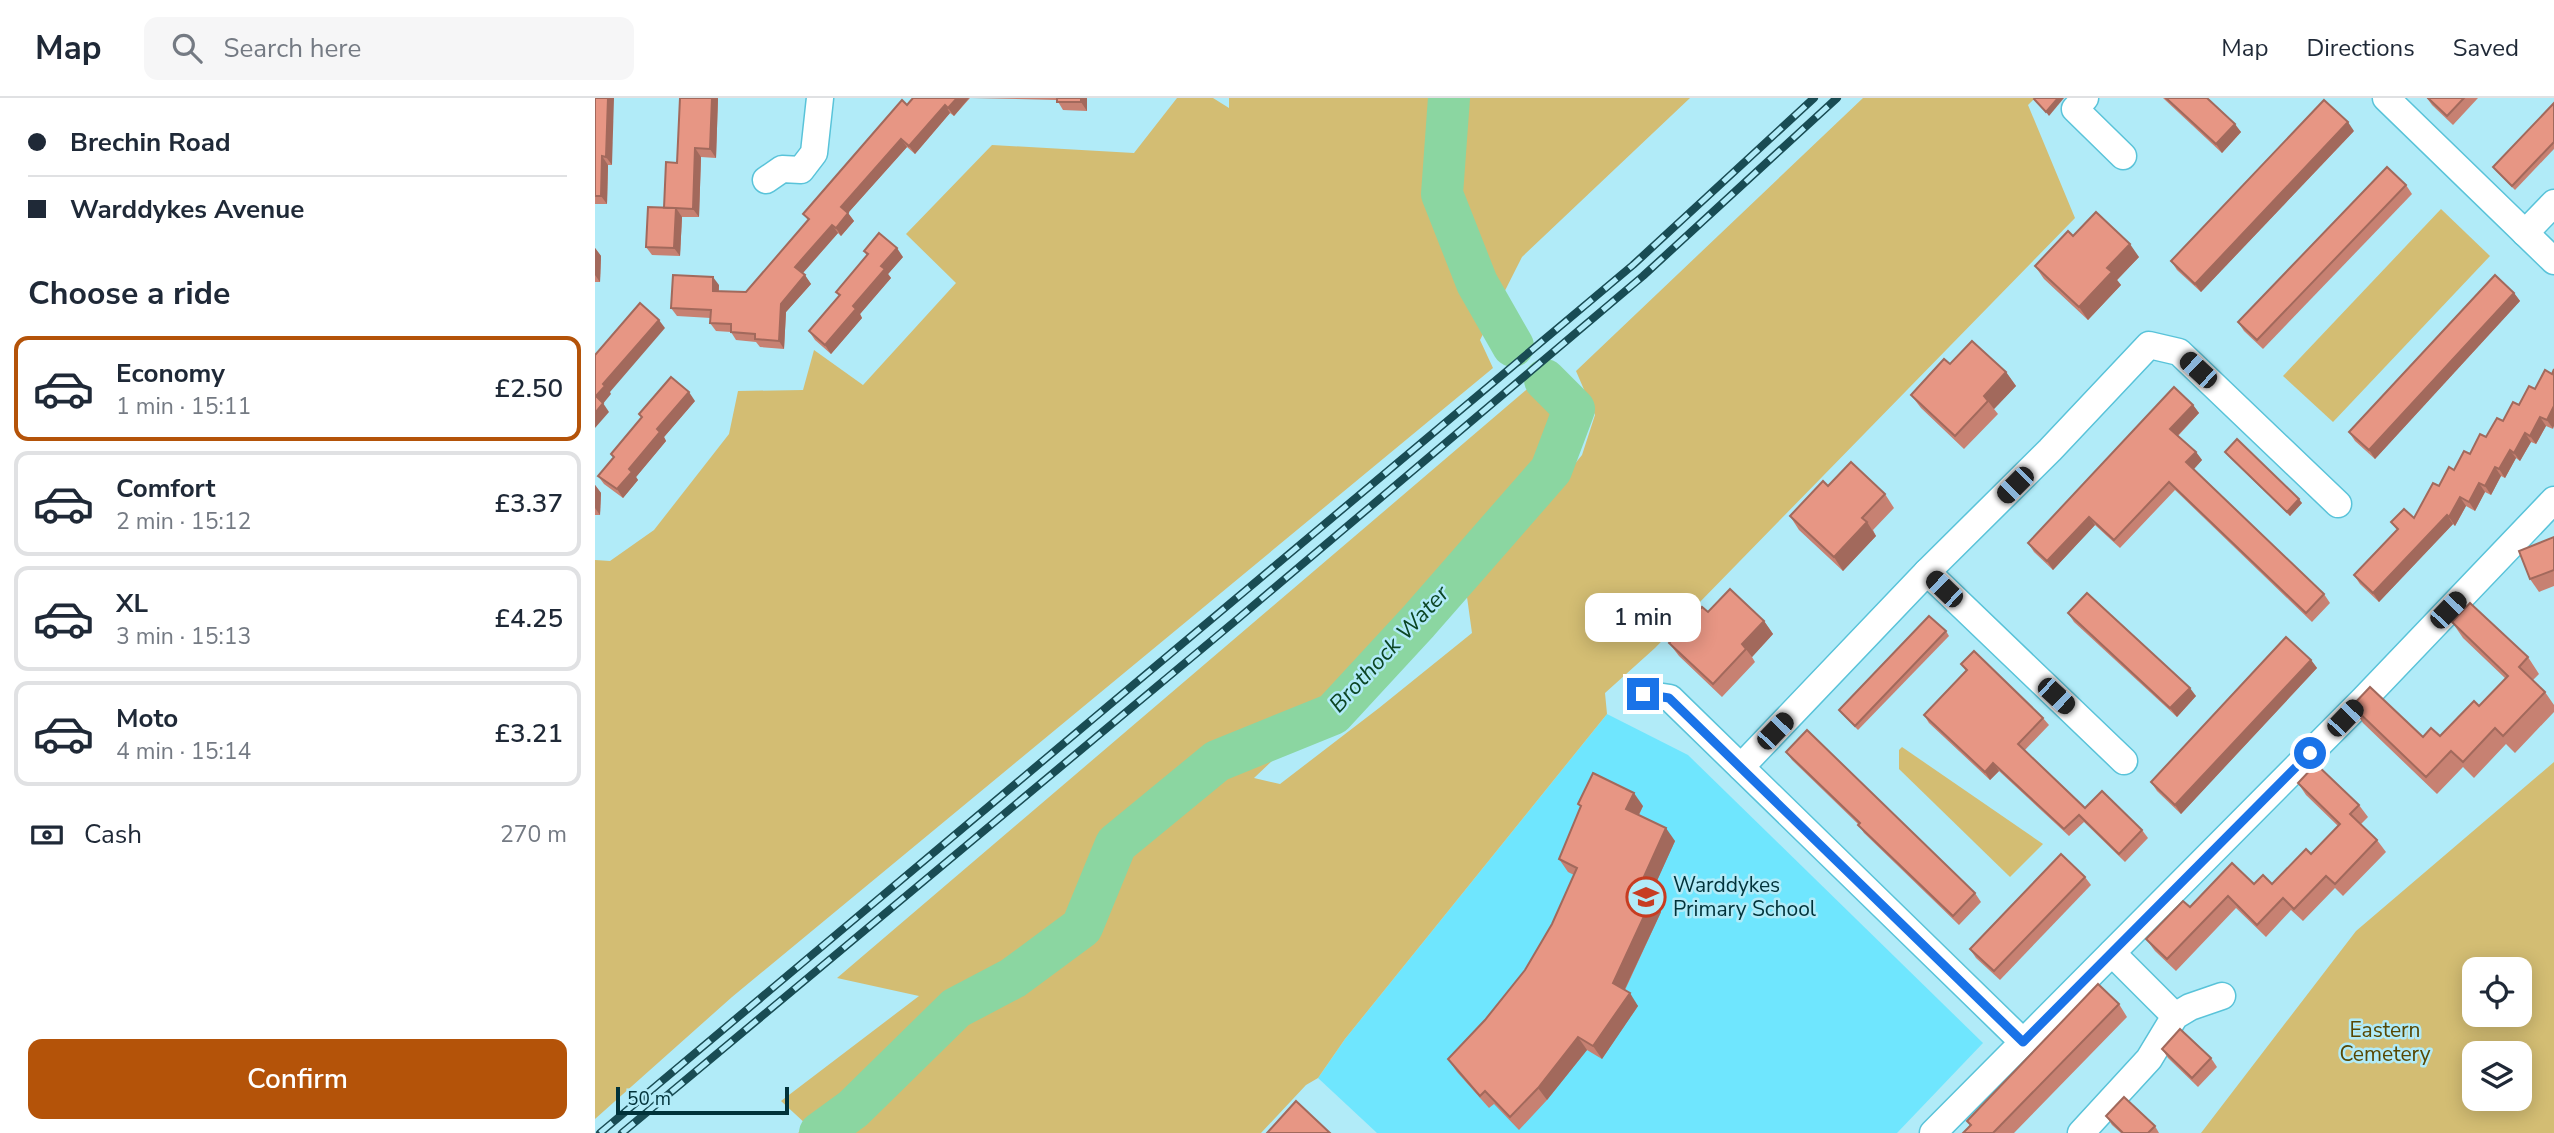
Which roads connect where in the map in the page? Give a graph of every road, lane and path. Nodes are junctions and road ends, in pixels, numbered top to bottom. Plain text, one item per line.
1 (820, 98) edge
2 (2085, 98) edge
3 (2394, 101) edge
4 (2123, 156) dead end
5 (766, 180) dead end
6 (2554, 203) edge
7 (2525, 233) junction
8 (2554, 261) edge
9 (2554, 500) edge
10 (2338, 504) dead end
11 (1927, 572) junction
12 (1643, 694) dead end
13 (2124, 761) dead end
14 (1741, 767) junction
15 (2112, 953) junction
16 (2222, 996) dead end
17 (2175, 1016) junction
18 (2023, 1042) junction
19 (1933, 1133) edge
20 (2081, 1133) edge

1 - 5 street
2 - 4 street
3 - 7 street
6 - 7 street
7 - 8 street
9 - 15 street
10 - 11 street
11 - 13 street
11 - 14 street
12 - 14 street
14 - 18 street
15 - 17 street
15 - 18 street
16 - 17 street
17 - 20 street
18 - 19 street

